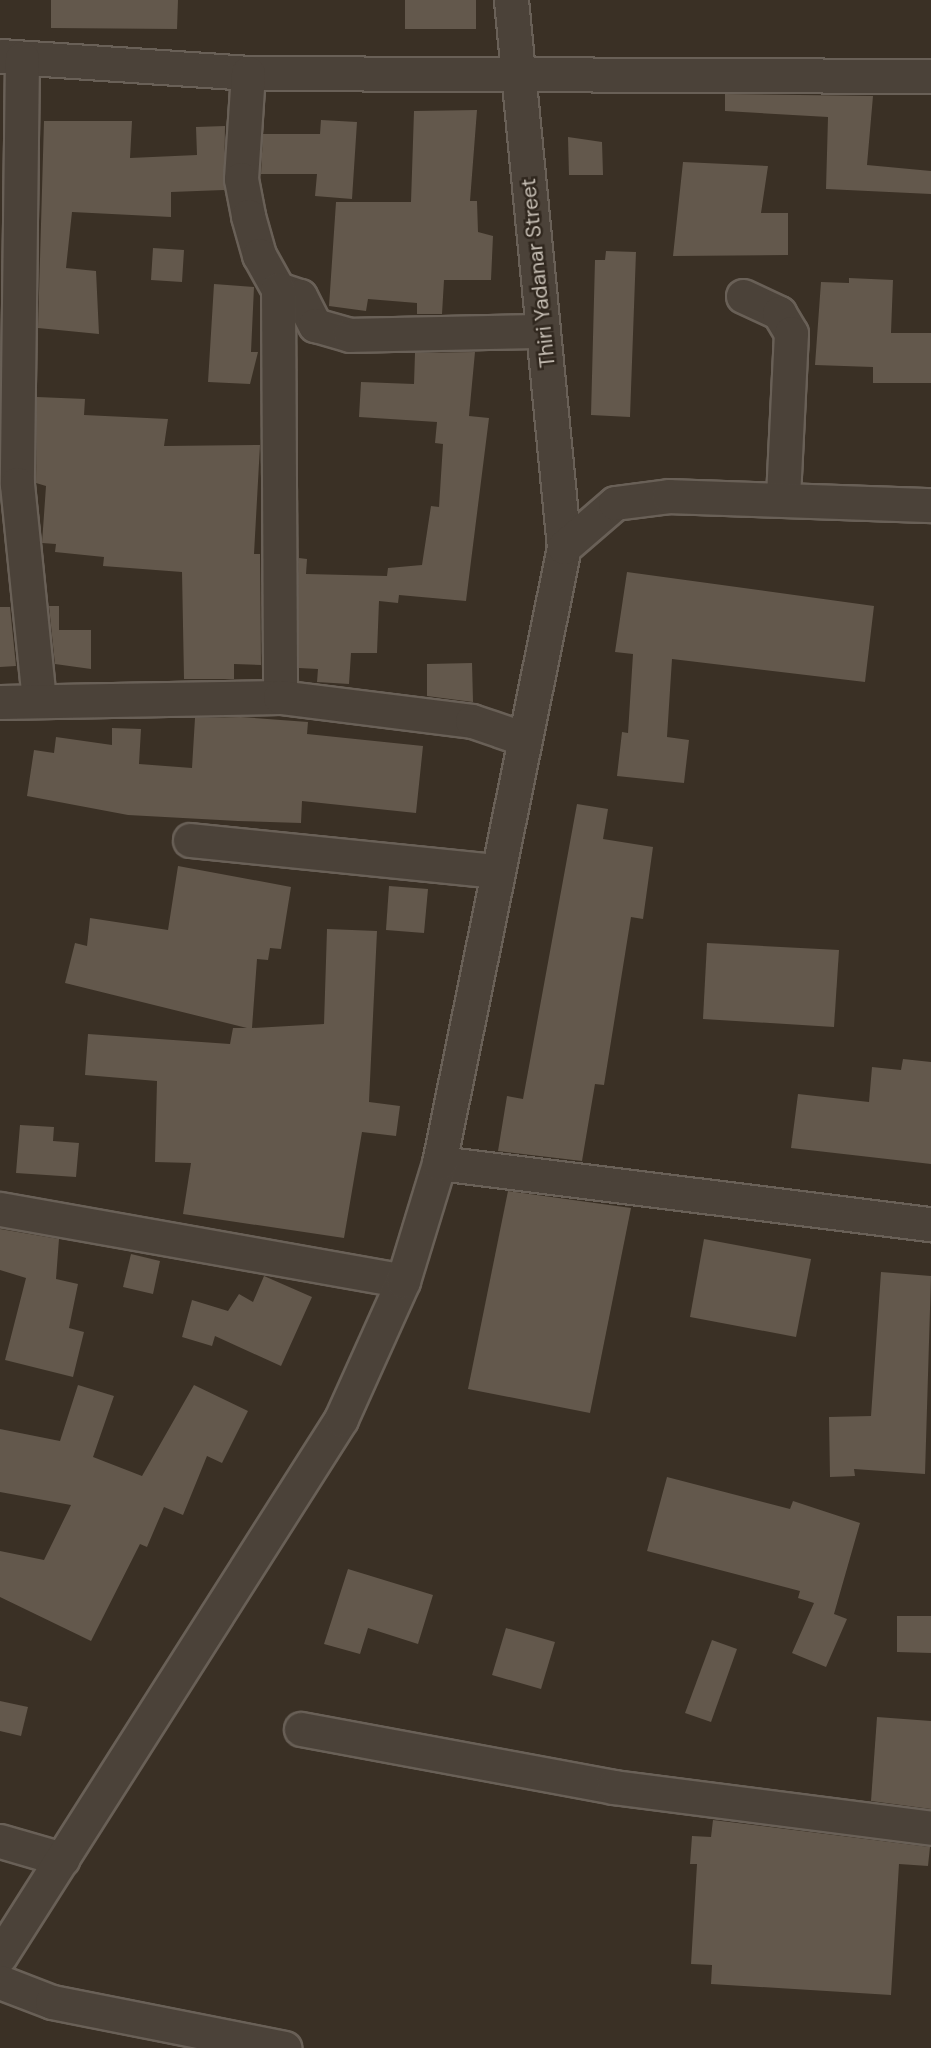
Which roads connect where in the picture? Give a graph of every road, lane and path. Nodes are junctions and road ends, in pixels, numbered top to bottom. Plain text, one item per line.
1 (511, 0) edge
2 (11, 57) edge
3 (248, 73) junction
4 (518, 74) junction
5 (931, 76) edge
6 (278, 289) junction
7 (743, 296) dead end
8 (543, 331) junction
9 (10, 332) edge
10 (783, 499) junction
11 (931, 505) edge
12 (564, 547) junction
13 (281, 697) junction
14 (39, 699) junction
15 (0, 702) edge
16 (522, 738) junction
17 (190, 840) dead end
18 (495, 871) junction
19 (439, 1163) junction
20 (0, 1209) edge
21 (931, 1224) edge
22 (403, 1281) junction
23 (301, 1729) dead end
24 (931, 1828) edge
25 (0, 1841) edge
26 (62, 1859) junction
27 (0, 1956) edge
28 (0, 1982) edge
29 (284, 2048) edge

1 - 4 street, Thiri Yadanar Street
2 - 3 street
2 - 9 street
3 - 4 street
3 - 6 street
4 - 5 street
4 - 8 street, Thiri Yadanar Street
6 - 8 street
6 - 13 street
7 - 10 street
8 - 12 street, Thiri Yadanar Street
9 - 14 street
10 - 11 street
10 - 12 street
12 - 16 street, Thiri Yadanar Street
13 - 14 street
13 - 16 street
14 - 15 street
16 - 18 street, Thiri Yadanar Street
17 - 18 street
18 - 19 street, Thiri Yadanar Street
19 - 21 street
19 - 22 street, Thiri Yadanar Street
20 - 22 street
22 - 26 street, Thiri Yadanar Street
23 - 24 street
25 - 26 street
26 - 27 street, Thiri Yadanar Street
28 - 29 street

